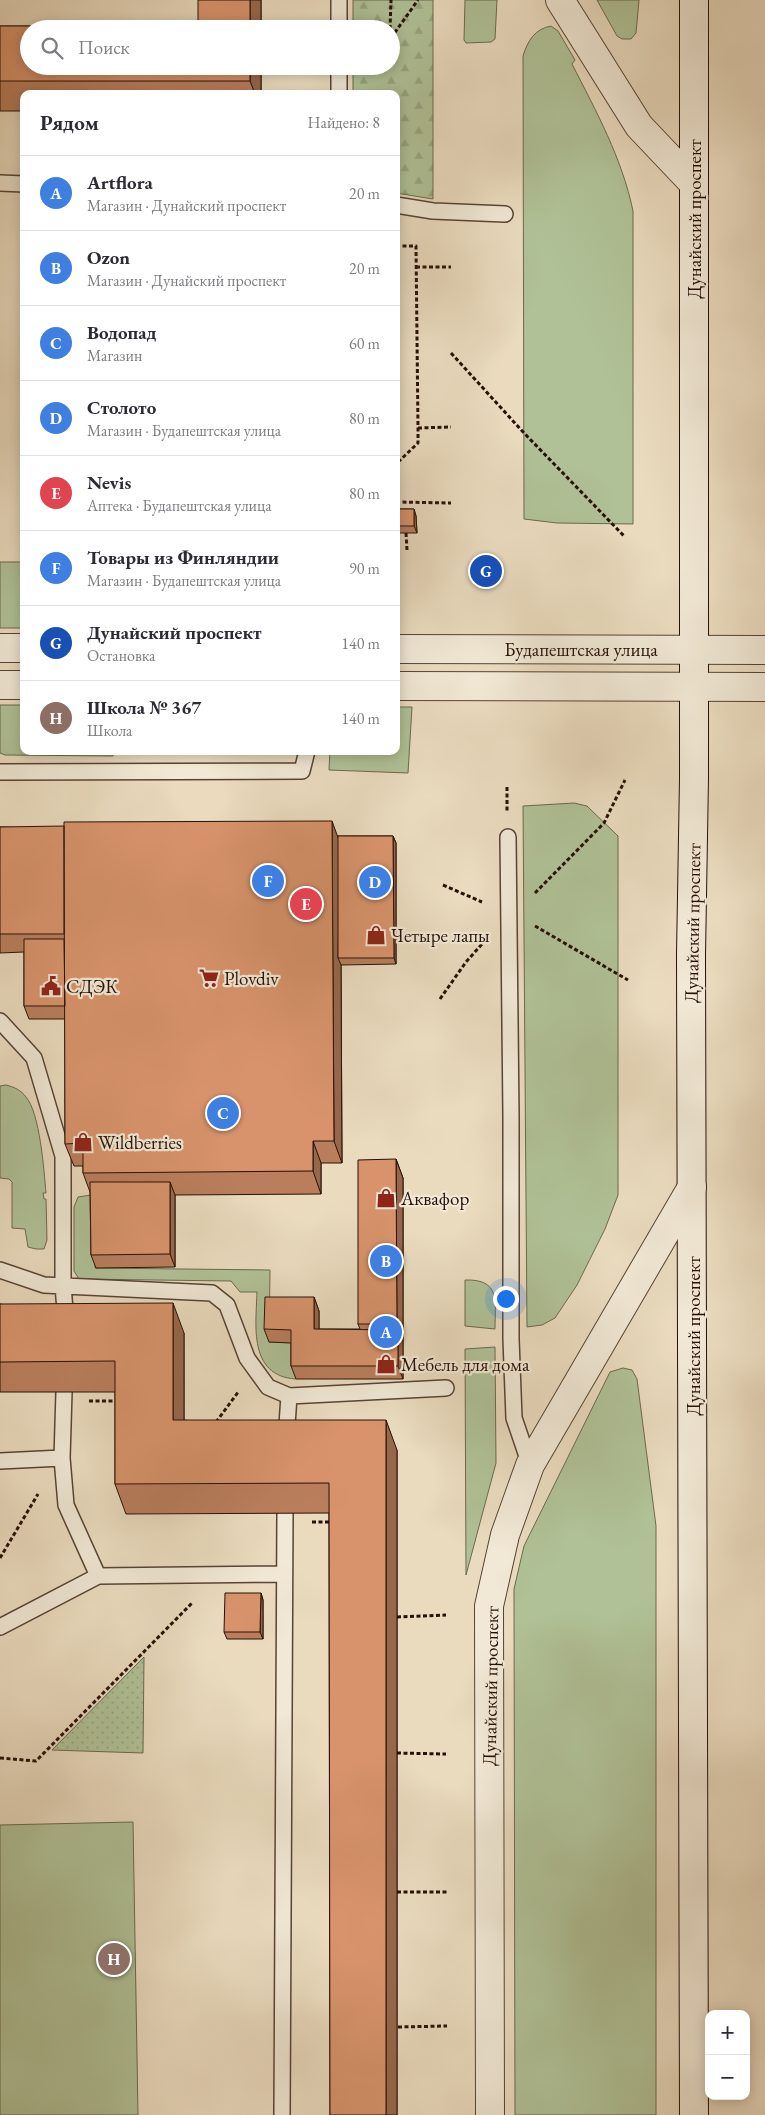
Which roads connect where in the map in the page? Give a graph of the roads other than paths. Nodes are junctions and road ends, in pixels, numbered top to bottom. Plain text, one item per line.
1 (339, 0) edge
2 (560, 0) edge
3 (694, 0) edge
4 (339, 20) edge
5 (339, 75) edge
6 (339, 90) edge
7 (0, 183) edge
8 (20, 184) edge
9 (694, 184) junction
10 (400, 205) edge
11 (505, 214) dead end
12 (0, 648) edge
13 (20, 648) edge
14 (400, 649) edge
15 (694, 650) junction
16 (765, 650) edge
17 (0, 685) edge
18 (20, 685) edge
19 (400, 686) edge
20 (694, 687) junction
21 (765, 687) edge
22 (306, 755) edge
23 (0, 772) edge
24 (508, 838) dead end
25 (0, 1021) edge
26 (692, 1187) junction
27 (0, 1270) edge
28 (63, 1286) junction
29 (66, 1334) edge
30 (446, 1388) dead end
31 (64, 1396) edge
32 (289, 1396) junction
33 (286, 1450) edge
34 (62, 1458) junction
35 (0, 1461) edge
36 (530, 1466) junction
37 (285, 1513) edge
38 (284, 1574) junction
39 (98, 1576) junction
40 (0, 1626) edge
41 (282, 2115) edge
42 (490, 2115) edge
43 (694, 2115) edge

1 - 4 lane
2 - 9 main road
3 - 9 main road, Дунайский проспект
5 - 6 lane
7 - 8 lane
9 - 15 main road, Дунайский проспект
10 - 11 lane
12 - 13 main road
14 - 15 main road, Будапештская улица
15 - 16 main road, Будапештская улица
15 - 20 main road, Дунайский проспект
17 - 18 main road
19 - 20 main road, Будапештская улица
20 - 21 main road, Будапештская улица
20 - 26 main road, Дунайский проспект
22 - 23 lane
24 - 36 lane
25 - 28 lane
26 - 36 main road, Дунайский проспект
26 - 43 main road, Дунайский проспект
27 - 28 lane
28 - 29 lane
28 - 32 lane
30 - 32 lane
31 - 34 lane
32 - 33 lane
34 - 35 lane
34 - 39 lane
36 - 42 main road, Дунайский проспект
37 - 38 lane
38 - 39 lane
38 - 41 lane
39 - 40 lane

